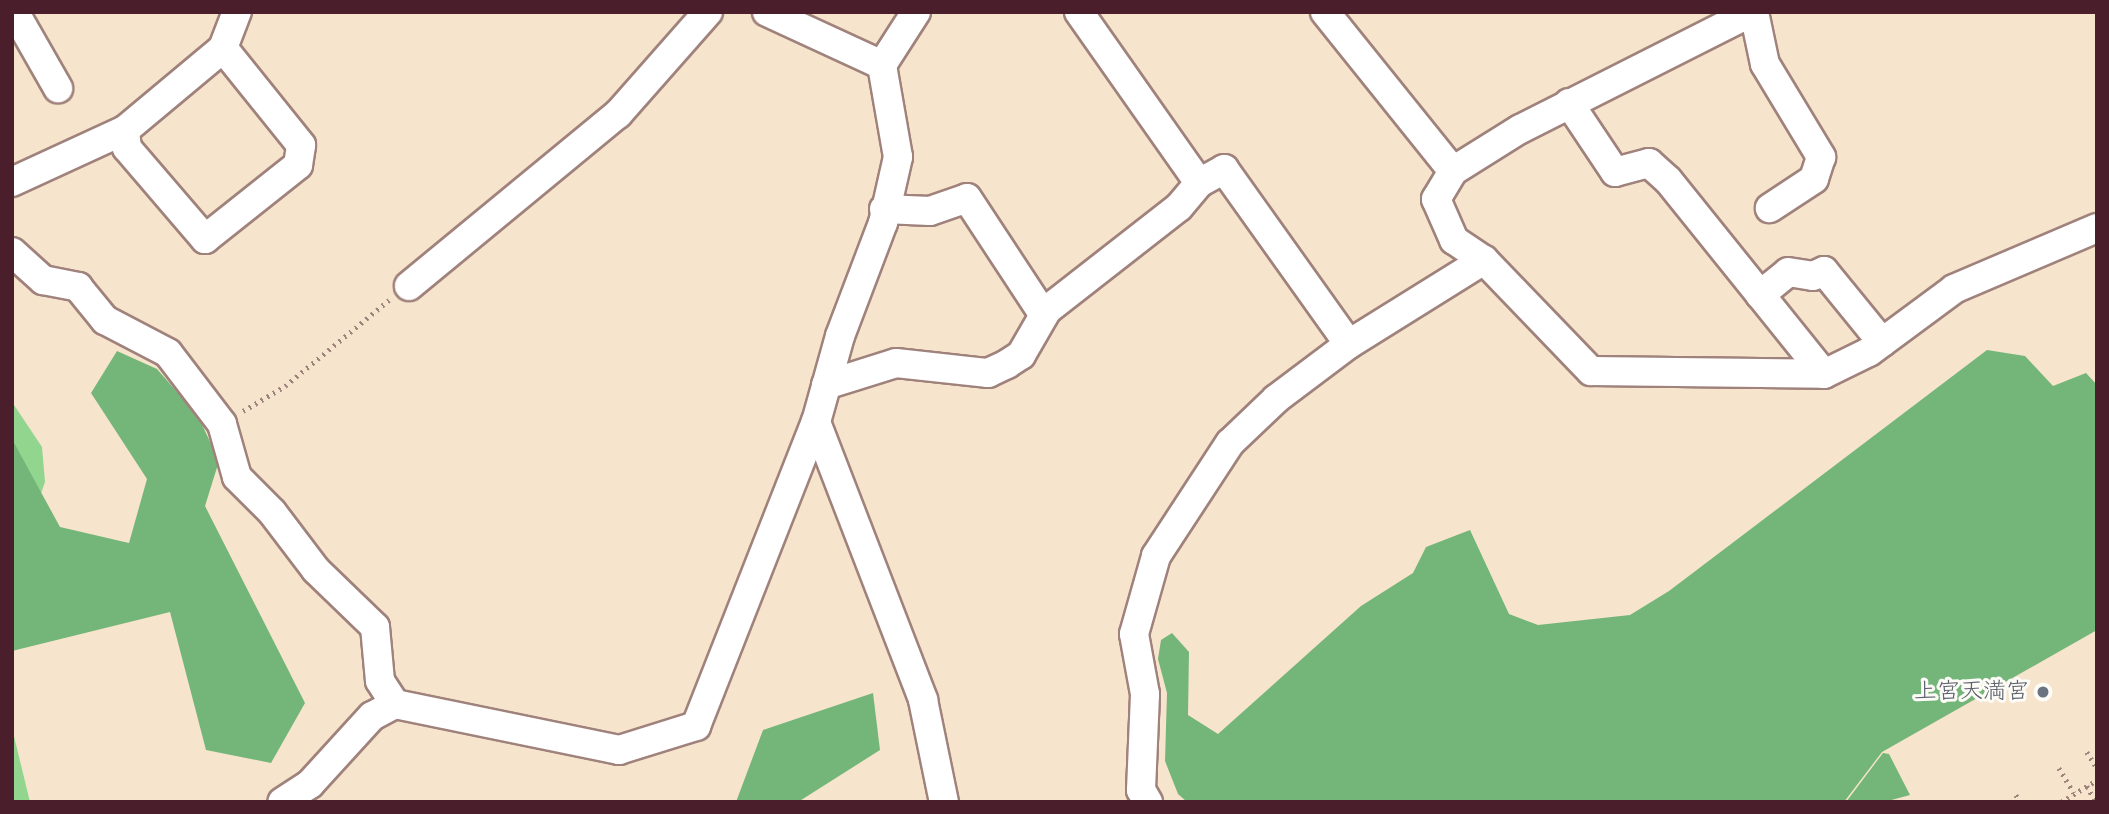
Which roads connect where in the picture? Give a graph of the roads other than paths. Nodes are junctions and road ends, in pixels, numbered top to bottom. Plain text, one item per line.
1 (237, 12) edge
2 (708, 12) edge
3 (767, 12) edge
4 (916, 12) edge
5 (1079, 12) edge
6 (1325, 12) edge
7 (1753, 12) edge
8 (20, 17) edge
9 (1710, 22) edge
10 (223, 48) junction
11 (881, 65) junction
12 (58, 88) dead end
13 (1569, 103) junction
14 (125, 130) junction
15 (1453, 171) junction
16 (12, 182) edge
17 (1199, 183) junction
18 (1770, 208) dead end
19 (884, 209) junction
20 (2097, 228) edge
21 (12, 252) edge
22 (1484, 260) junction
23 (409, 286) road end
24 (1760, 295) junction
25 (1044, 316) junction
26 (1882, 342) junction
27 (1349, 344) junction
28 (1824, 374) junction
29 (826, 385) junction
30 (816, 422) junction
31 (396, 704) junction
32 (282, 802) edge
33 (944, 802) edge
34 (1147, 802) edge

1 - 10 street
2 - 23 street
3 - 11 street
4 - 11 street
5 - 17 street
6 - 15 street
7 - 9 street
7 - 18 street
8 - 12 street
9 - 13 street
10 - 14 street
10 - 14 street
11 - 19 street
13 - 15 street
13 - 24 street
14 - 16 street
15 - 22 street
17 - 25 street
17 - 27 street
19 - 25 street
19 - 29 street
20 - 26 street
21 - 31 street
22 - 27 street
22 - 28 street
24 - 26 street
24 - 28 street
25 - 29 street
26 - 28 street
27 - 34 street
29 - 30 street
30 - 31 street
30 - 33 street
31 - 32 street

